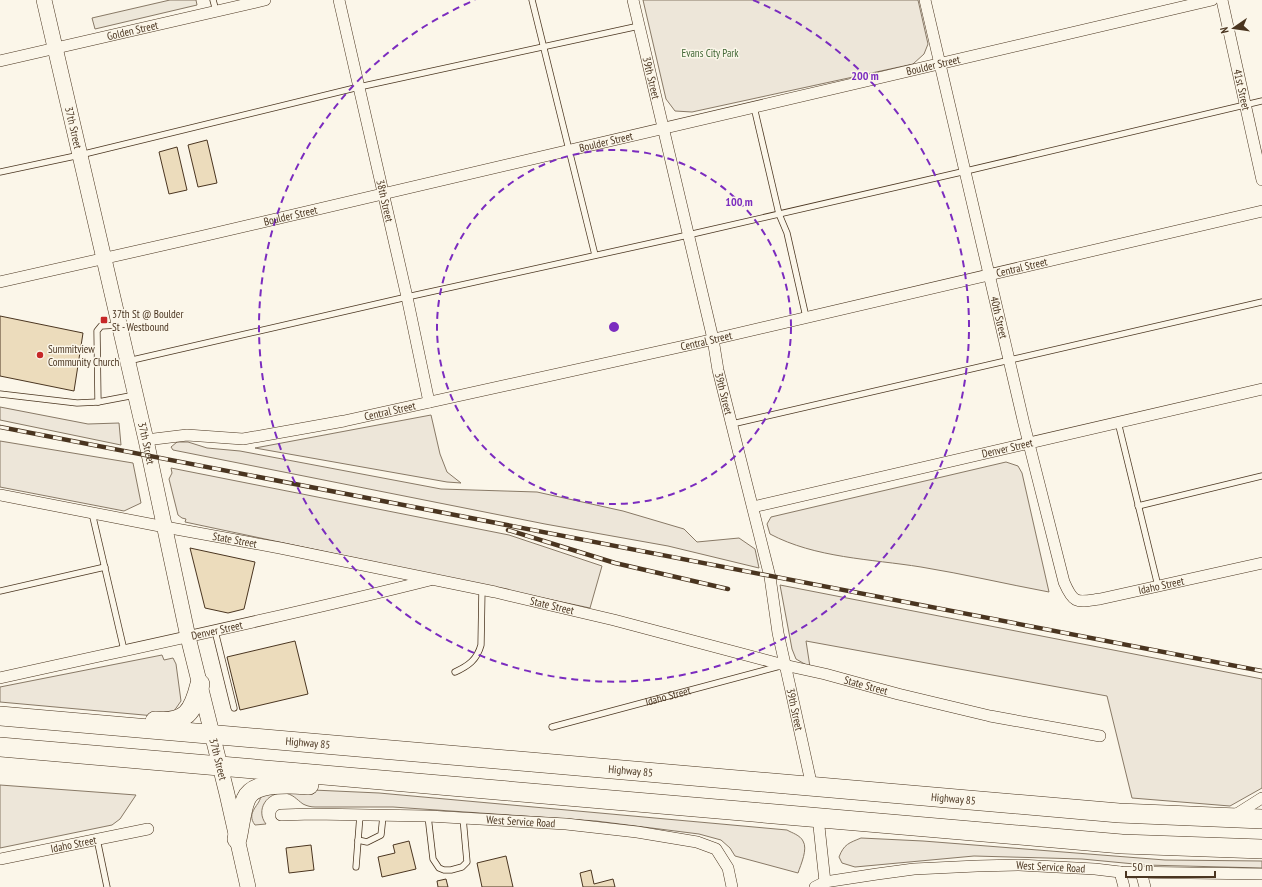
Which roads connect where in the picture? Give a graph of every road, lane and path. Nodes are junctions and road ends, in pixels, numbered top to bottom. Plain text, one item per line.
1 (44, 0) edge
2 (213, 0) edge
3 (265, 0) edge
4 (339, 0) edge
5 (532, 0) edge
6 (633, 0) edge
7 (925, 0) edge
8 (1212, 0) edge
9 (1222, 0) edge
10 (216, 11) junction
11 (639, 26) junction
12 (544, 46) junction
13 (55, 48) junction
14 (0, 61) edge
15 (940, 63) junction
16 (359, 87) junction
17 (1262, 101) edge
18 (1245, 105) junction
19 (754, 107) junction
20 (663, 128) junction
21 (570, 150) junction
22 (80, 155) junction
23 (966, 171) junction
24 (0, 172) edge
25 (1262, 180) edge
26 (383, 194) junction
27 (1262, 212) edge
28 (779, 214) junction
29 (688, 235) junction
30 (595, 255) junction
31 (104, 258) junction
32 (989, 275) junction
33 (0, 282) edge
34 (407, 296) junction
35 (1262, 302) edge
36 (806, 317) junction
37 (119, 325) junction
38 (713, 339) junction
39 (1009, 360) junction
40 (128, 361) junction
41 (1262, 389) edge
42 (0, 394) edge
43 (136, 395) junction
44 (98, 402) junction
45 (429, 402) junction
46 (1118, 422) junction
47 (732, 424) junction
48 (146, 440) junction
49 (1029, 442) junction
50 (1262, 476) edge
51 (0, 495) edge
52 (1138, 506) junction
53 (753, 507) junction
54 (92, 513) junction
55 (165, 527) junction
56 (1262, 563) edge
57 (105, 568) junction
58 (433, 579) junction
59 (1158, 586) junction
60 (1066, 587) joint
61 (482, 590) junction
62 (0, 591) edge
63 (215, 631) junction
64 (188, 637) junction
65 (124, 650) junction
66 (784, 665) junction
67 (455, 672) dead end
68 (0, 678) edge
69 (200, 684) junction
70 (234, 708) dead end
71 (0, 715) edge
72 (552, 727) dead end
73 (213, 735) junction
74 (1100, 736) dead end
75 (0, 747) edge
76 (220, 765) junction
77 (380, 780) junction
78 (812, 787) junction
79 (1262, 798) edge
80 (281, 815) dead end
81 (360, 815) junction
82 (383, 816) junction
83 (428, 816) junction
84 (818, 817) junction
85 (463, 818) junction
86 (1229, 818) junction
87 (1262, 819) edge
88 (148, 829) dead end
89 (97, 839) junction
90 (237, 839) junction
91 (358, 840) junction
92 (1262, 849) edge
93 (0, 859) edge
94 (356, 867) dead end
95 (1120, 872) junction
96 (1141, 872) junction
97 (1262, 874) edge
98 (822, 885) edge
99 (107, 887) edge
100 (248, 887) edge
101 (732, 887) edge
102 (1124, 887) edge
103 (1145, 887) edge

1 - 13 main road, 37th Street
2 - 10 lane
3 - 10 street, Golden Street
4 - 16 street, 38th Street
5 - 12 lane
6 - 11 street, 39th Street
7 - 15 street, 40th Street
8 - 15 street, Boulder Street
9 - 18 street, 41st Street
10 - 13 street, Golden Street
11 - 12 lane
11 - 20 street, 39th Street
12 - 16 lane
12 - 21 lane
13 - 14 street, Golden Street
13 - 22 main road, 37th Street
15 - 19 street, Boulder Street
15 - 23 street, 40th Street
16 - 22 lane
16 - 26 street, 38th Street
17 - 18 lane
18 - 23 lane
18 - 25 street, 41st Street
19 - 20 street, Boulder Street
19 - 28 lane
20 - 21 street, Boulder Street
20 - 29 street, 39th Street
21 - 26 street, Boulder Street
21 - 30 lane
22 - 24 lane
22 - 31 main road, 37th Street
23 - 28 lane
23 - 32 street, 40th Street
26 - 31 street, Boulder Street
26 - 34 street, 38th Street
27 - 32 street, Central Street
28 - 29 lane
28 - 36 lane
29 - 30 lane
29 - 38 street, 39th Street
30 - 34 lane
31 - 33 street, Boulder Street
31 - 37 main road, 37th Street
32 - 36 street, Central Street
32 - 39 street, 40th Street
34 - 40 lane
34 - 45 street, 38th Street
35 - 39 lane
36 - 38 street, Central Street
37 - 40 main road, 37th Street
37 - 44 lane
38 - 45 street, Central Street
38 - 47 street, 39th Street
39 - 47 lane
39 - 49 street, 40th Street
40 - 43 main road, 37th Street
41 - 46 street, Denver Street
42 - 44 lane
43 - 44 lane
43 - 48 main road, 37th Street
45 - 48 street, Central Street
46 - 49 street, Denver Street
46 - 52 lane
47 - 53 street, 39th Street
48 - 55 main road, 37th Street
49 - 53 street, Denver Street
49 - 60 street, 40th Street
50 - 52 lane
51 - 54 street, State Street
52 - 59 lane
53 - 66 street, 39th Street
54 - 55 street, State Street
54 - 57 lane
55 - 58 street, State Street
55 - 64 main road, 37th Street
56 - 59 street, Idaho Street
57 - 62 lane
57 - 65 lane
58 - 61 street, State Street
58 - 63 street, Denver Street
59 - 60 street, Idaho Street
61 - 66 street, State Street
61 - 67 lane
63 - 64 street, Denver Street
63 - 70 lane
64 - 65 street, Denver Street
64 - 69 main road, 37th Street
65 - 68 street, Denver Street
66 - 72 lane, Idaho Street
66 - 74 street, State Street
66 - 78 street, 39th Street
69 - 71 highway
69 - 73 main road, 37th Street
71 - 73 highway, Highway 85
73 - 76 main road, 37th Street
73 - 78 highway, Highway 85
75 - 76 highway
76 - 77 highway
76 - 90 main road, 37th Street
77 - 84 highway
77 - 90 highway
78 - 86 highway, Highway 85
79 - 86 street
80 - 81 street, West Service Road
81 - 82 street, West Service Road
81 - 91 lane
82 - 83 street, West Service Road
82 - 91 lane
83 - 85 street, West Service Road
83 - 85 lane
84 - 92 highway
84 - 98 street
85 - 101 street, West Service Road
86 - 87 highway, Highway 85
88 - 89 street, Idaho Street
89 - 93 street, Idaho Street
89 - 99 lane
90 - 100 main road, 37th Street
91 - 94 lane
95 - 96 street, West Service Road
95 - 98 street, West Service Road
95 - 102 street
96 - 97 street, West Service Road
96 - 103 street

